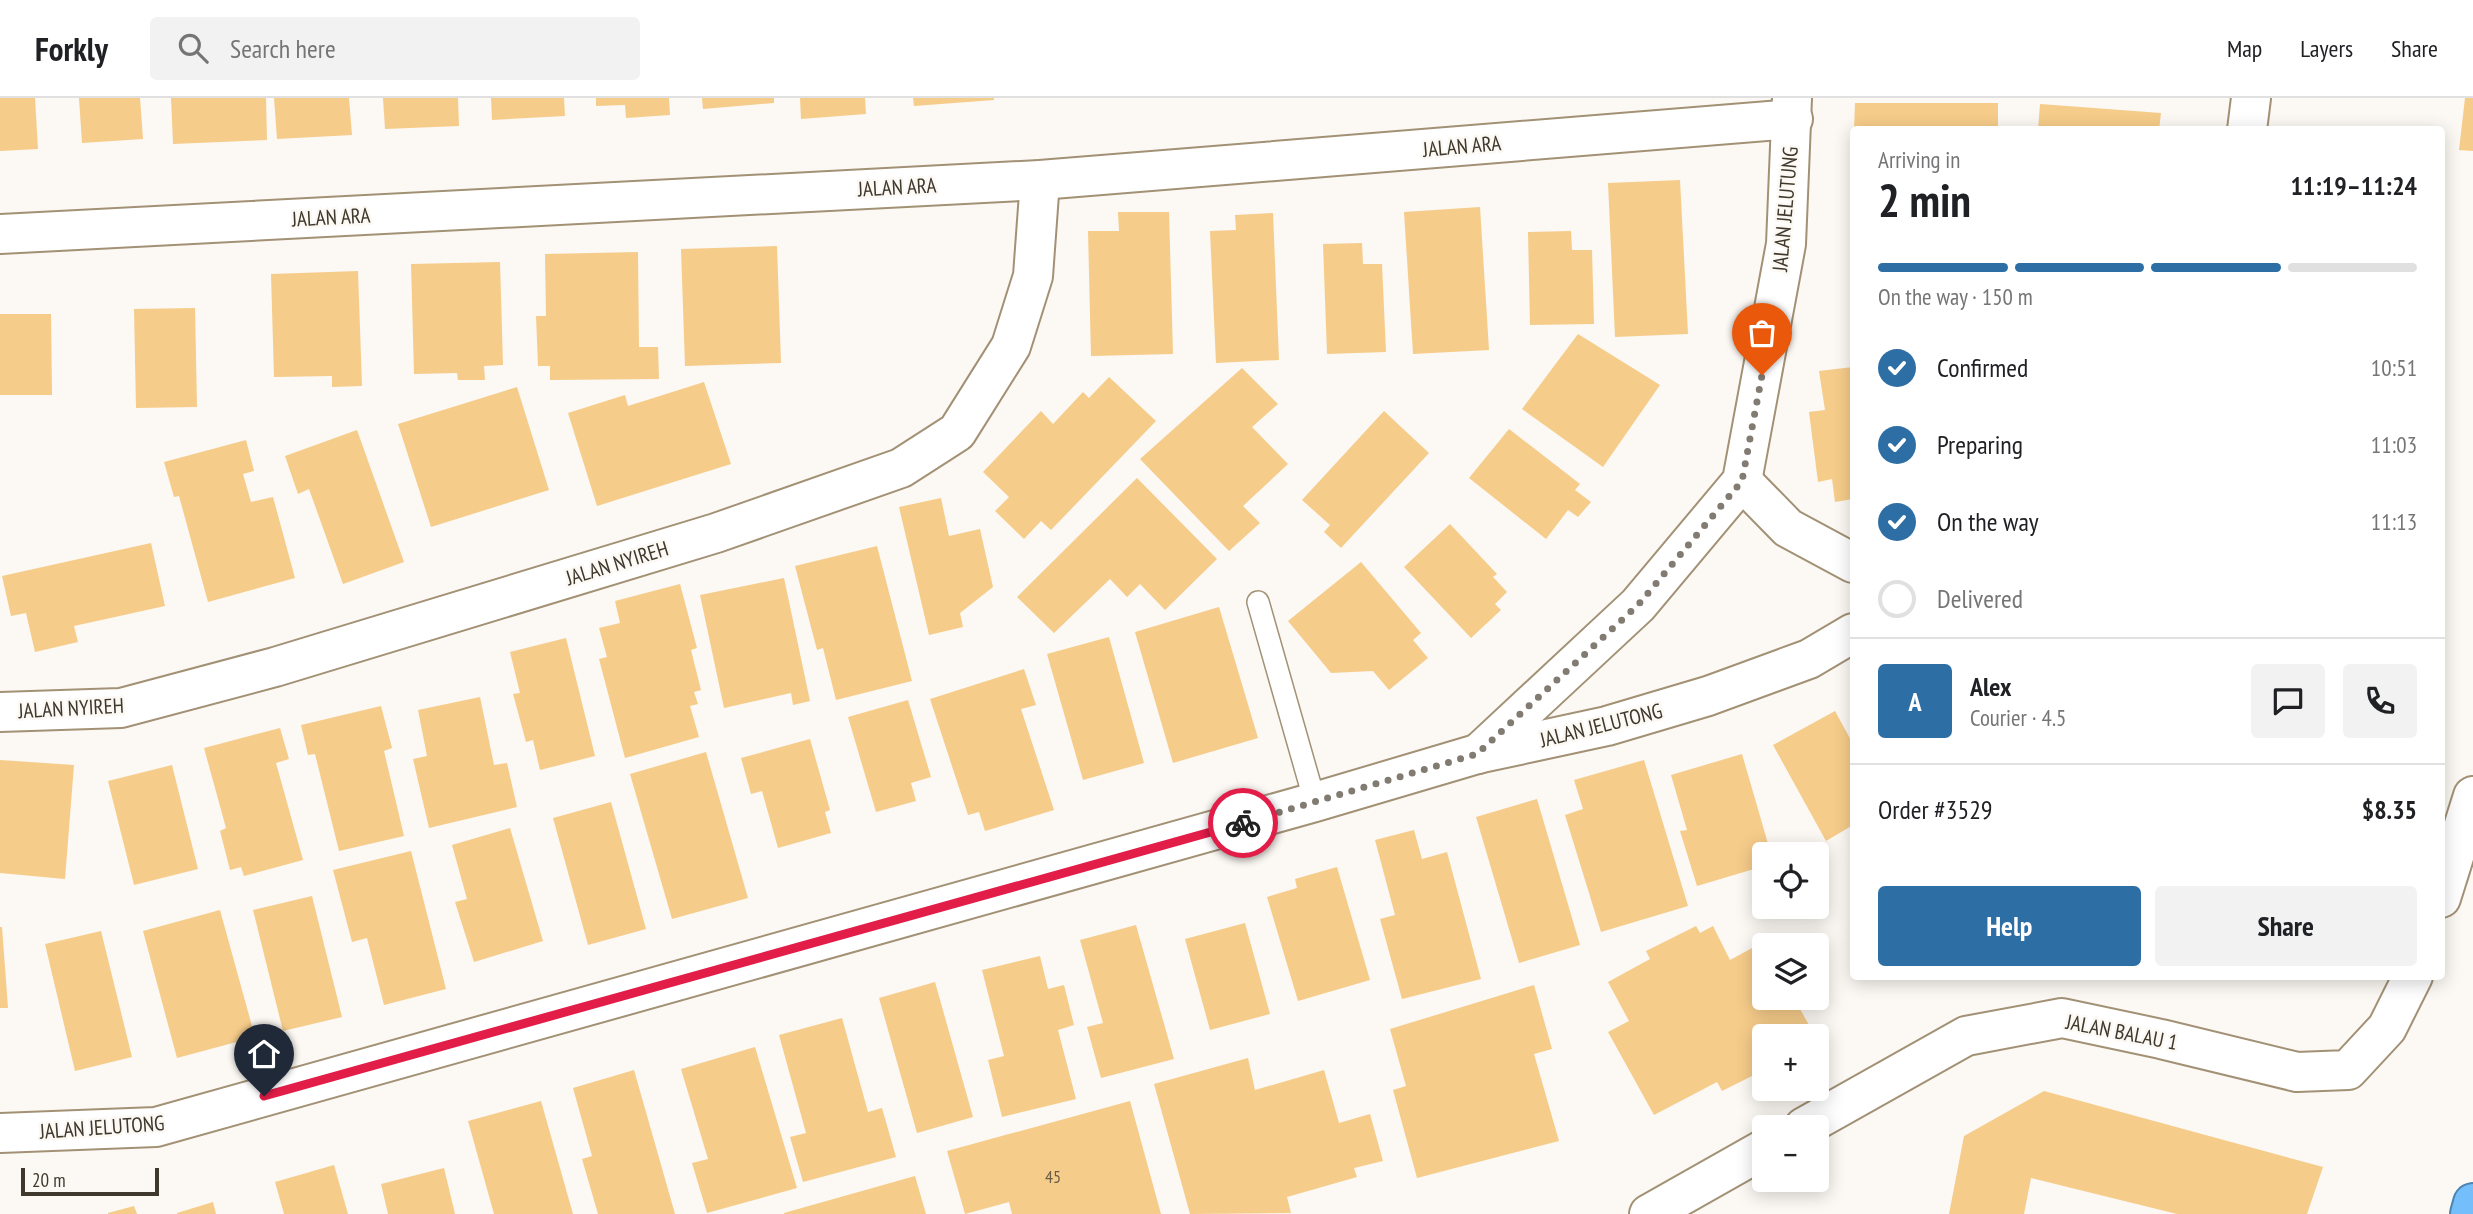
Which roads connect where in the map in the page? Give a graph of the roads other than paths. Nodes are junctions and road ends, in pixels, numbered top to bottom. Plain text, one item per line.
1 (2251, 98) edge
2 (1792, 109) edge
3 (2248, 126) edge
4 (1040, 180) junction
5 (0, 234) edge
6 (1742, 481) junction
7 (1850, 561) edge
8 (1258, 602) dead end
9 (1850, 635) edge
10 (0, 712) edge
11 (1477, 754) junction
12 (2473, 796) edge
13 (1315, 803) junction
14 (2445, 885) edge
15 (2411, 980) edge
16 (1825, 1115) edge
17 (0, 1133) edge
18 (1752, 1156) edge
19 (2473, 1203) edge
20 (1649, 1214) edge
21 (2470, 1214) edge

1 - 3 street
2 - 4 street, JALAN ARA
2 - 6 street, JALAN JELUTUNG
4 - 5 street, JALAN ARA
4 - 10 street, JALAN NYIREH
6 - 7 street
6 - 11 street, JALAN JELUTUNG
8 - 13 lane
9 - 11 street, JALAN JELUTONG
11 - 13 street, JALAN JELUTONG
12 - 14 street
13 - 17 street, JALAN JELUTONG
15 - 16 street, JALAN BALAU 1
18 - 20 street
19 - 21 highway

